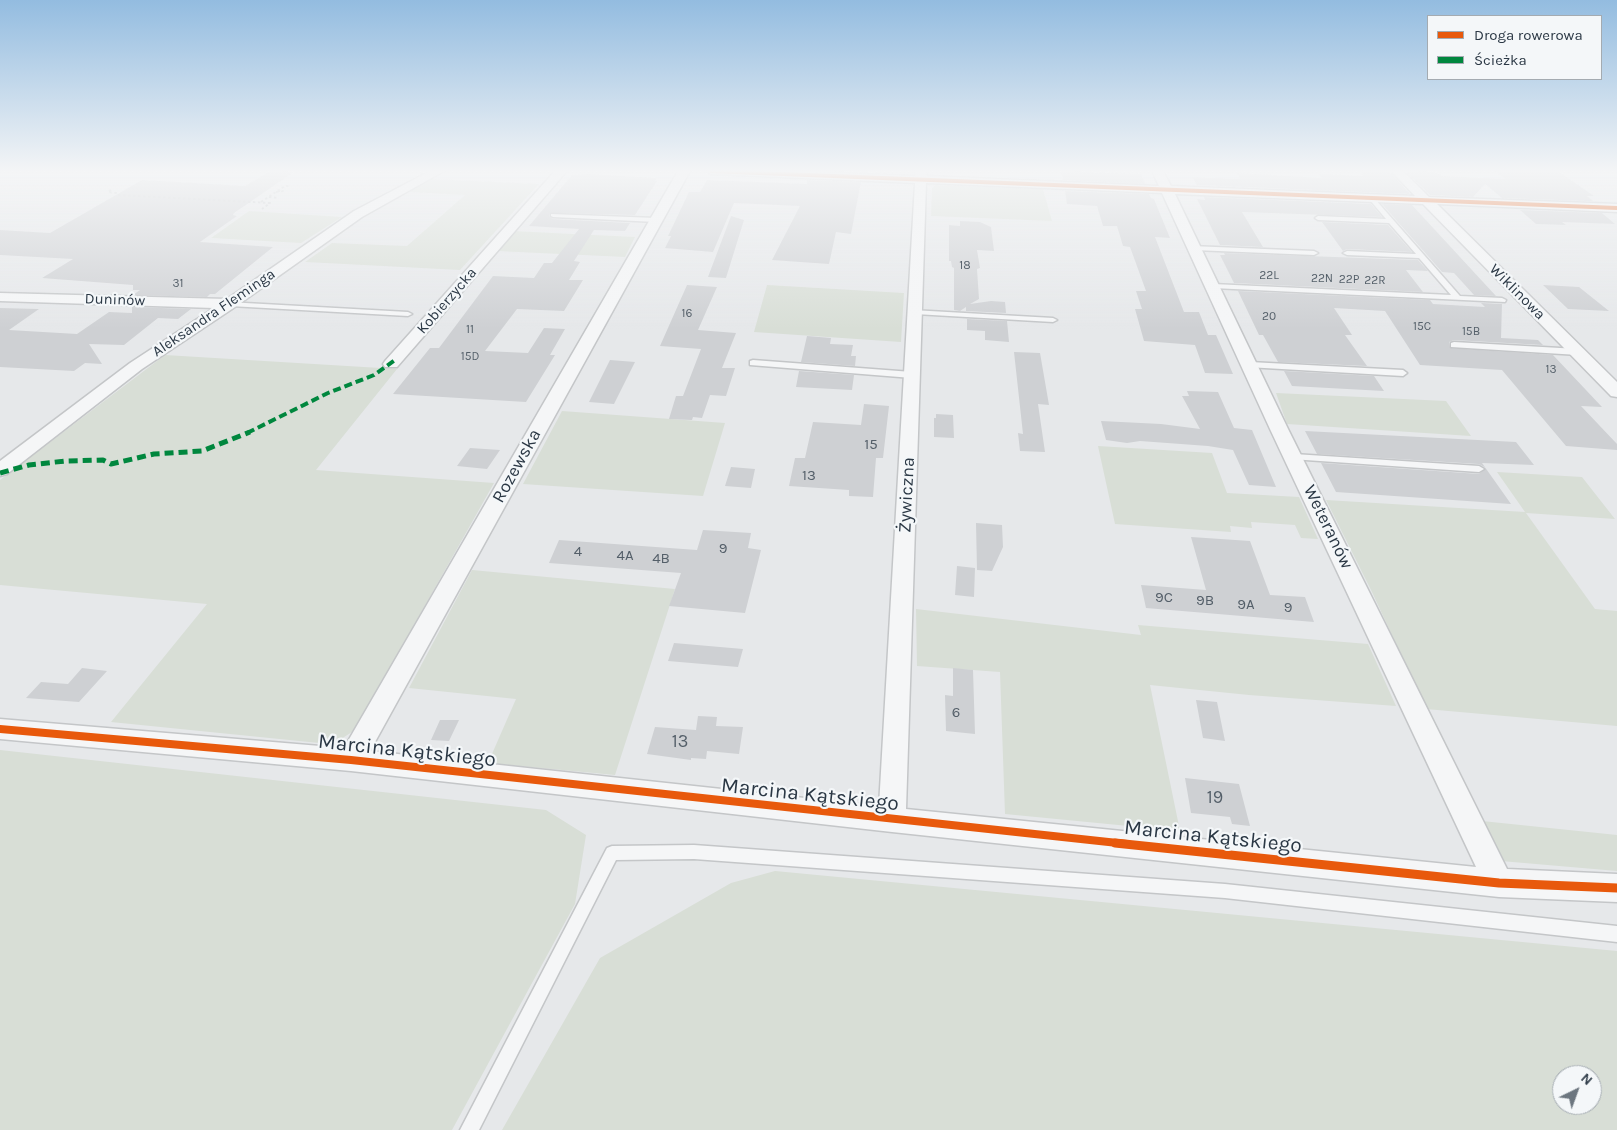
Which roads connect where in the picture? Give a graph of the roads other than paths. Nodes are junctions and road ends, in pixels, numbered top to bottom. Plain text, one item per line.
1 (344, 224) edge
2 (515, 224) edge
3 (654, 224) edge
4 (919, 224) edge
5 (1182, 224) edge
6 (1394, 224) edge
7 (1450, 224) edge
8 (1194, 248) junction
9 (1314, 253) dead end
10 (1347, 253) dead end
11 (1423, 256) junction
12 (1212, 286) junction
13 (0, 297) edge
14 (1458, 298) junction
15 (1502, 300) dead end
16 (230, 304) junction
17 (915, 312) junction
18 (408, 314) dead end
19 (1053, 320) dead end
20 (1454, 344) dead end
21 (1578, 352) junction
22 (753, 363) dead end
23 (391, 364) dead end
24 (1250, 366) junction
25 (1403, 373) dead end
26 (912, 375) junction
27 (1617, 392) edge
28 (1294, 457) junction
29 (1479, 469) dead end
30 (0, 470) edge
31 (0, 728) edge
32 (351, 760) junction
33 (892, 820) junction
34 (1499, 883) junction
35 (1617, 888) edge
36 (1617, 934) edge
37 (469, 1130) edge

1 - 16 street, Aleksandra Fleminga
2 - 23 street, Kobierzycka
3 - 32 street, Rozewska
4 - 17 street, Żywiczna
5 - 8 street, Weteranów
6 - 11 lane
7 - 21 street, Wiklinowa
8 - 9 lane
8 - 12 street, Weteranów
10 - 11 lane
11 - 14 lane
12 - 14 lane
12 - 24 street, Weteranów
13 - 16 street, Duninów
14 - 15 lane
16 - 18 lane
16 - 30 street, Aleksandra Fleminga
17 - 19 lane
17 - 26 street, Żywiczna
20 - 21 lane
21 - 27 street, Wiklinowa
22 - 26 lane
24 - 25 lane
24 - 28 street, Weteranów
26 - 33 street, Żywiczna
28 - 29 lane
28 - 34 street, Weteranów
31 - 32 street, Marcina Kątskiego
32 - 33 street, Marcina Kątskiego
33 - 34 street, Marcina Kątskiego
34 - 35 street, Marcina Kątskiego
36 - 37 lane

